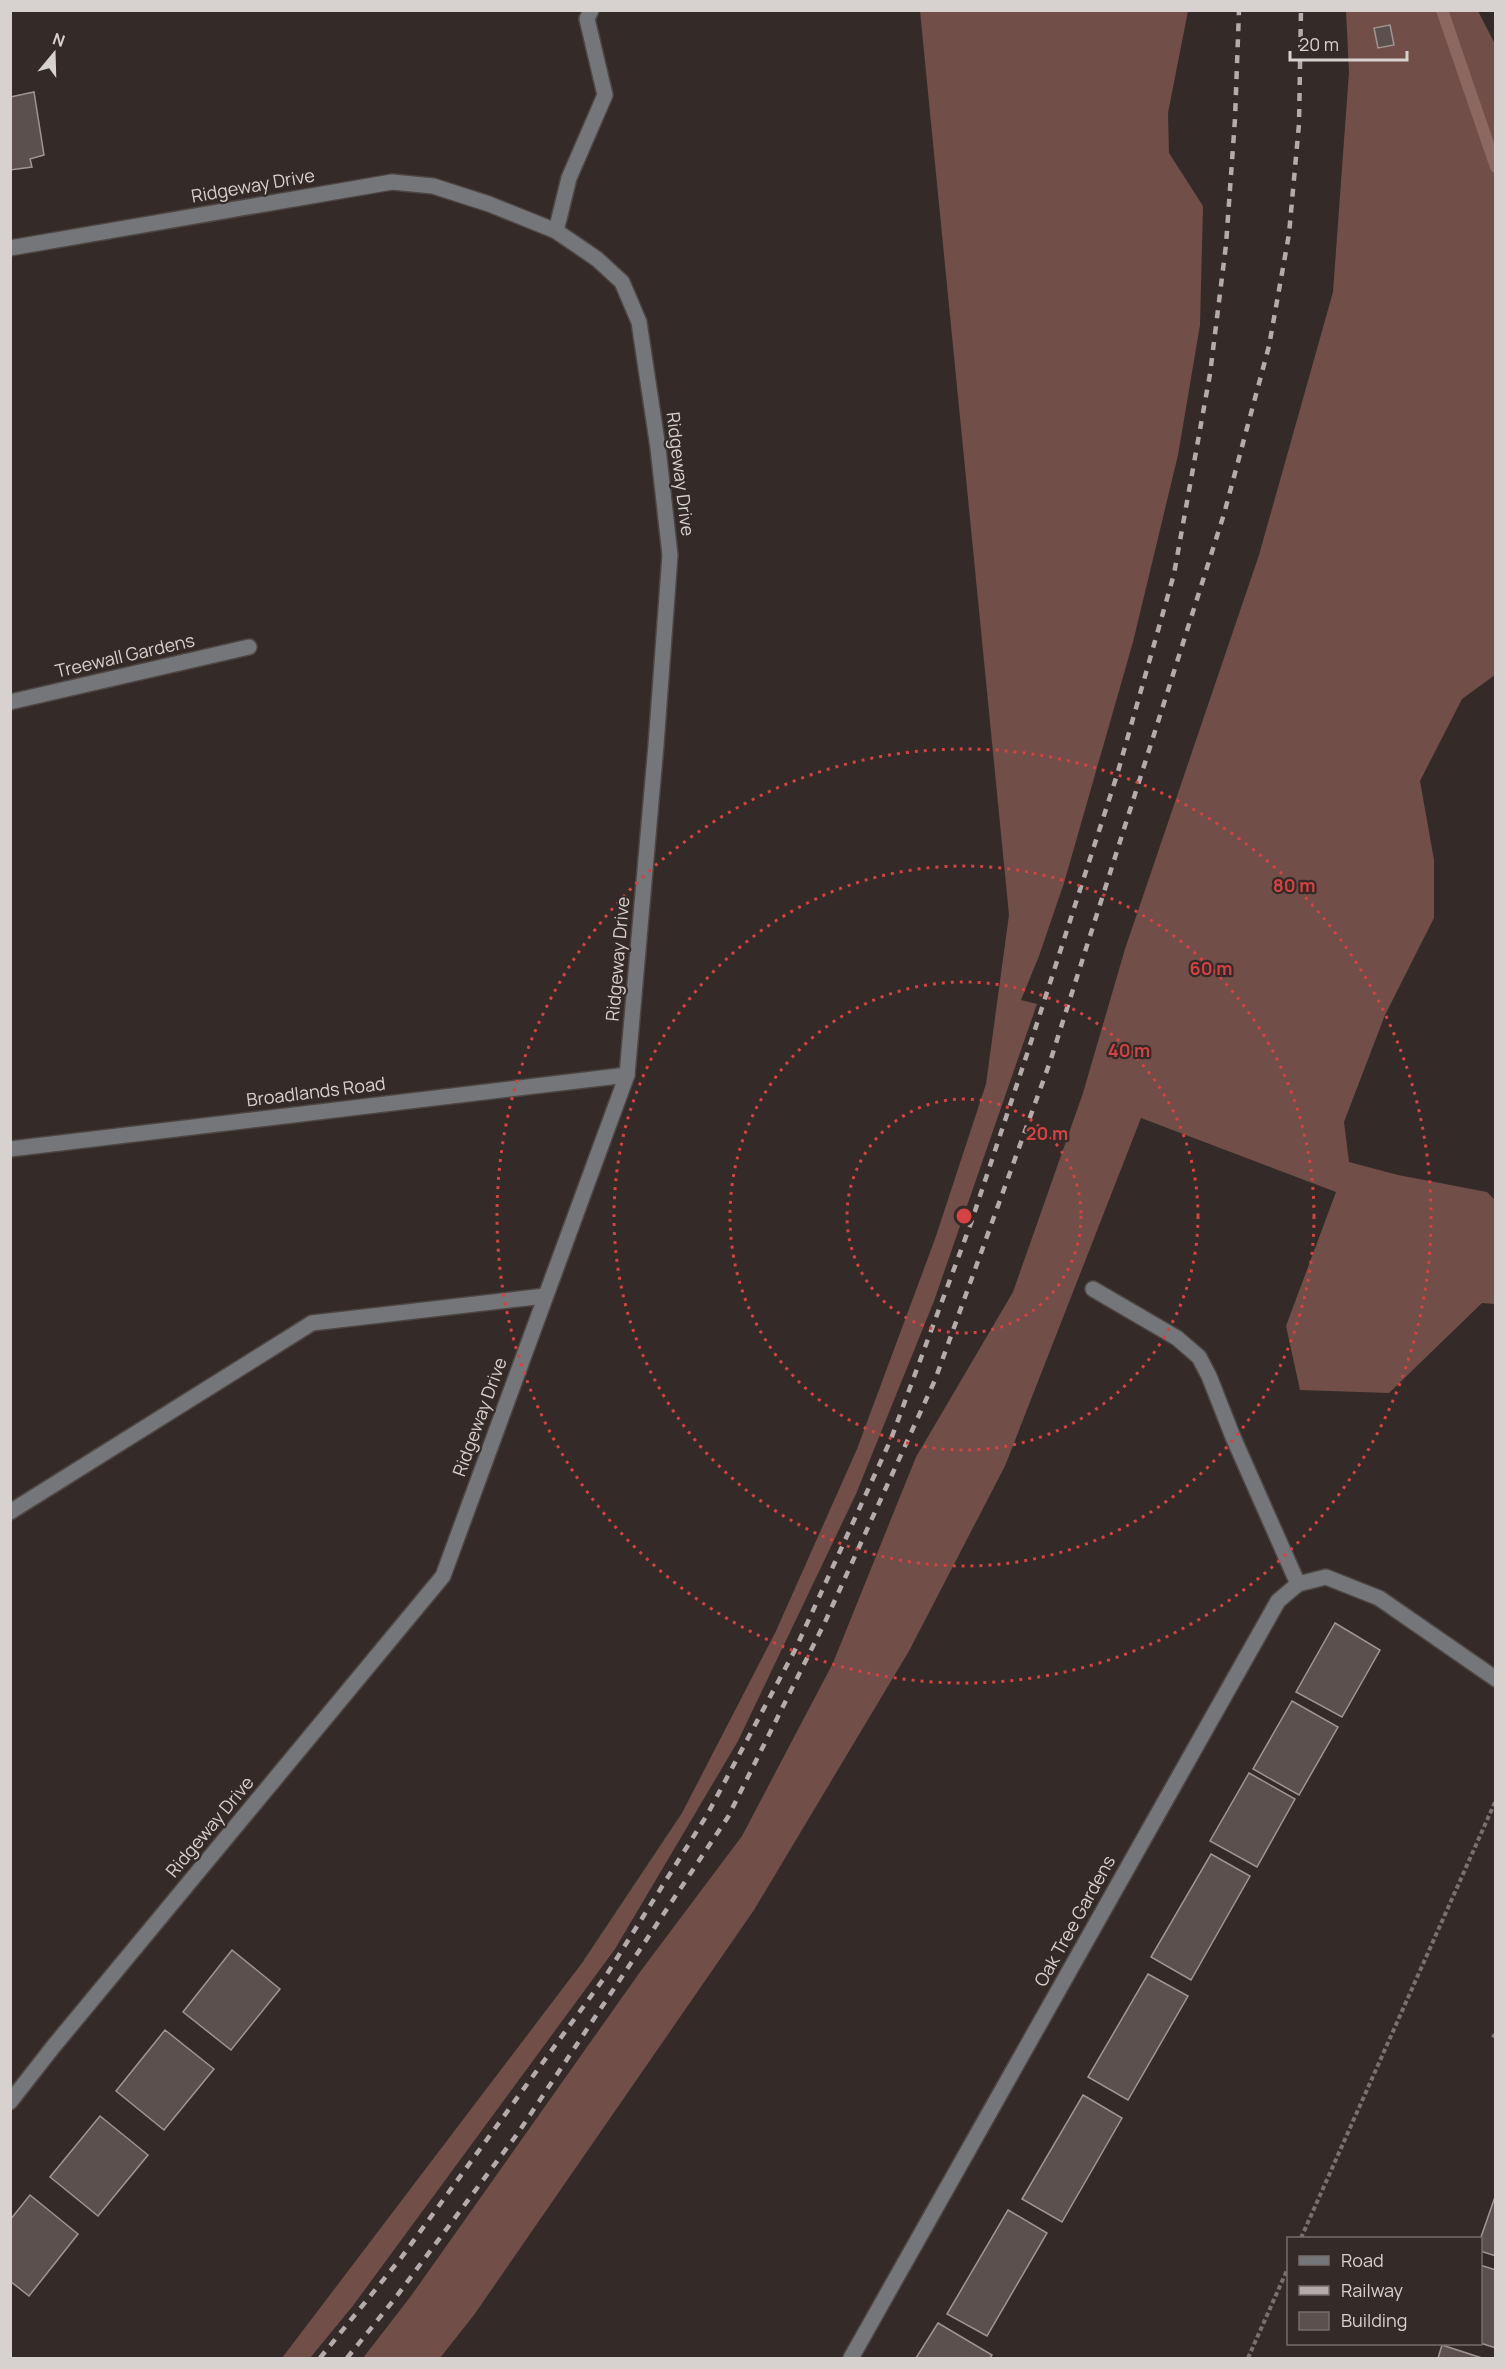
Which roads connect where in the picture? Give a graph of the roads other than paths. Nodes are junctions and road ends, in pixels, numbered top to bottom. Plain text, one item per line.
1 (591, 10) edge
2 (556, 231) junction
3 (10, 248) edge
4 (249, 647) dead end
5 (10, 702) edge
6 (627, 1075) junction
7 (10, 1149) edge
8 (1093, 1289) dead end
9 (545, 1296) junction
10 (10, 1512) edge
11 (1298, 1584) junction
12 (1496, 1680) edge
13 (10, 2102) edge
14 (851, 2358) edge

1 - 2 street
2 - 3 street, Ridgeway Drive
2 - 6 street, Ridgeway Drive
4 - 5 street, Treewall Gardens
6 - 7 street, Broadlands Road
6 - 9 street, Ridgeway Drive
8 - 11 street
9 - 10 street
9 - 13 street, Ridgeway Drive
11 - 12 street
11 - 14 street, Oak Tree Gardens

